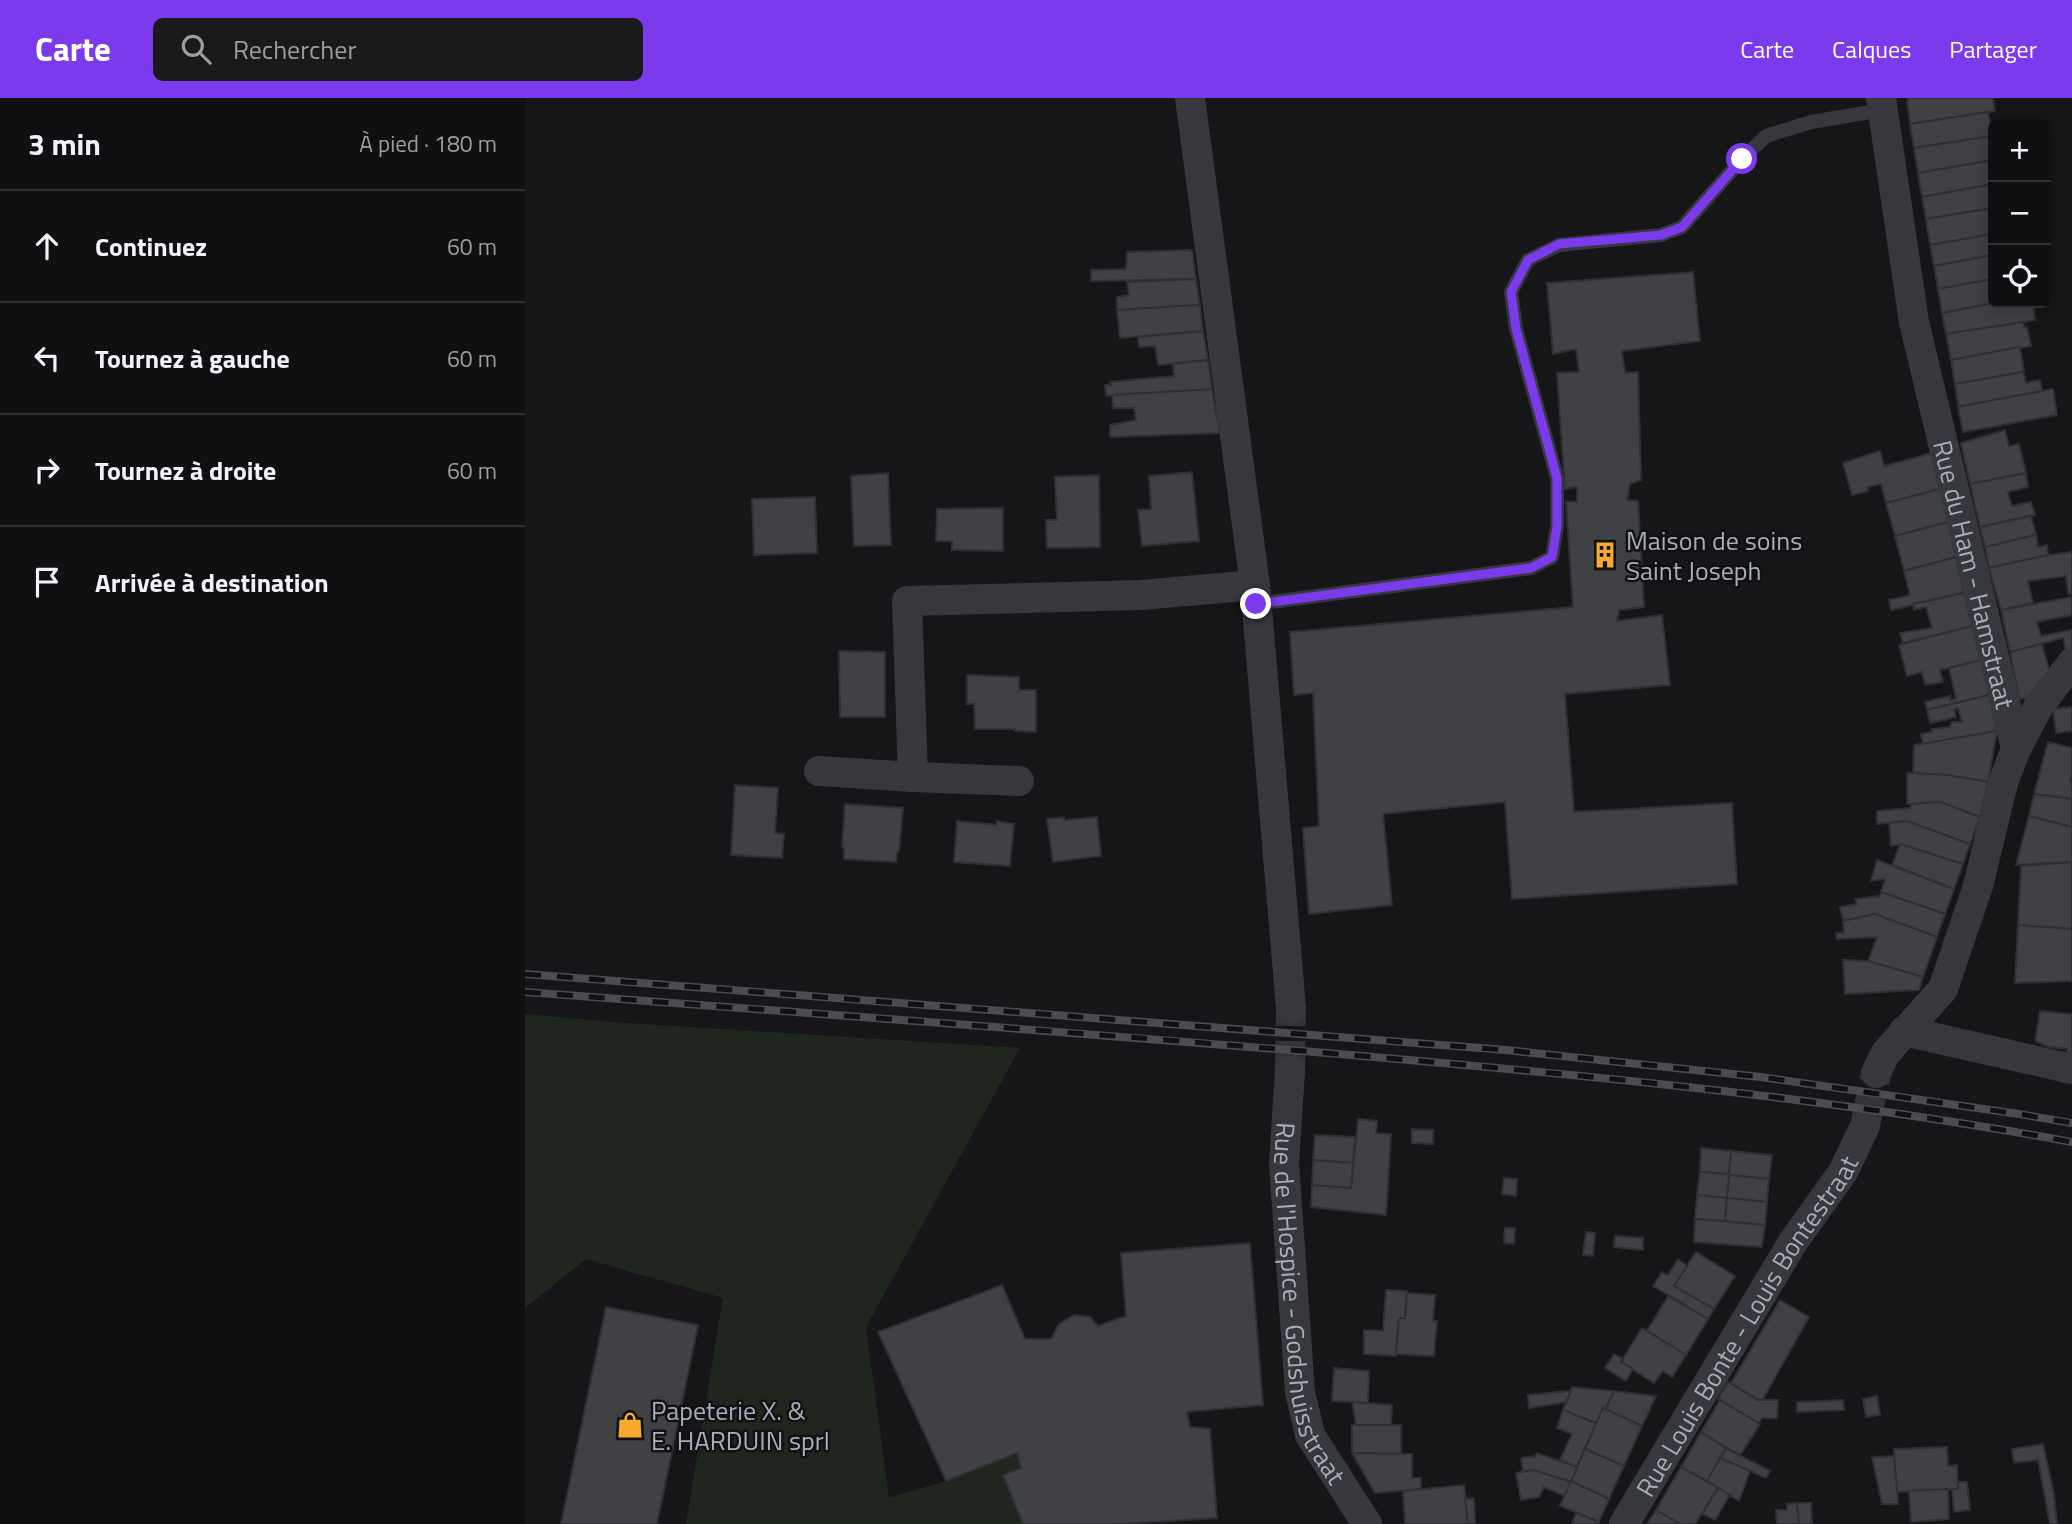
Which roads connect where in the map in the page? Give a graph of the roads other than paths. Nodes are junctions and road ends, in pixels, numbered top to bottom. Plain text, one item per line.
1 (1190, 98) edge
2 (1882, 104) edge
3 (1255, 595) junction
4 (2072, 663) edge
5 (2016, 749) junction
6 (819, 771) dead end
7 (913, 777) junction
8 (1019, 781) dead end
9 (1290, 1007) tunnel mouth
10 (1905, 1031) junction
11 (2072, 1069) edge
12 (1290, 1071) tunnel mouth
13 (1876, 1073) tunnel mouth
14 (1865, 1126) tunnel mouth
15 (1367, 1524) edge
16 (1624, 1524) edge

1 - 3 street
2 - 3 lane
2 - 5 street, Rue du Ham - Hamstraat
3 - 7 street
3 - 9 street
4 - 5 street
5 - 10 street
6 - 7 street
7 - 8 street
10 - 11 street
10 - 13 street
12 - 15 street, Rue de l'Hospice - Godshuisstraat
14 - 16 street, Rue Louis Bonte - Louis Bontestraat

